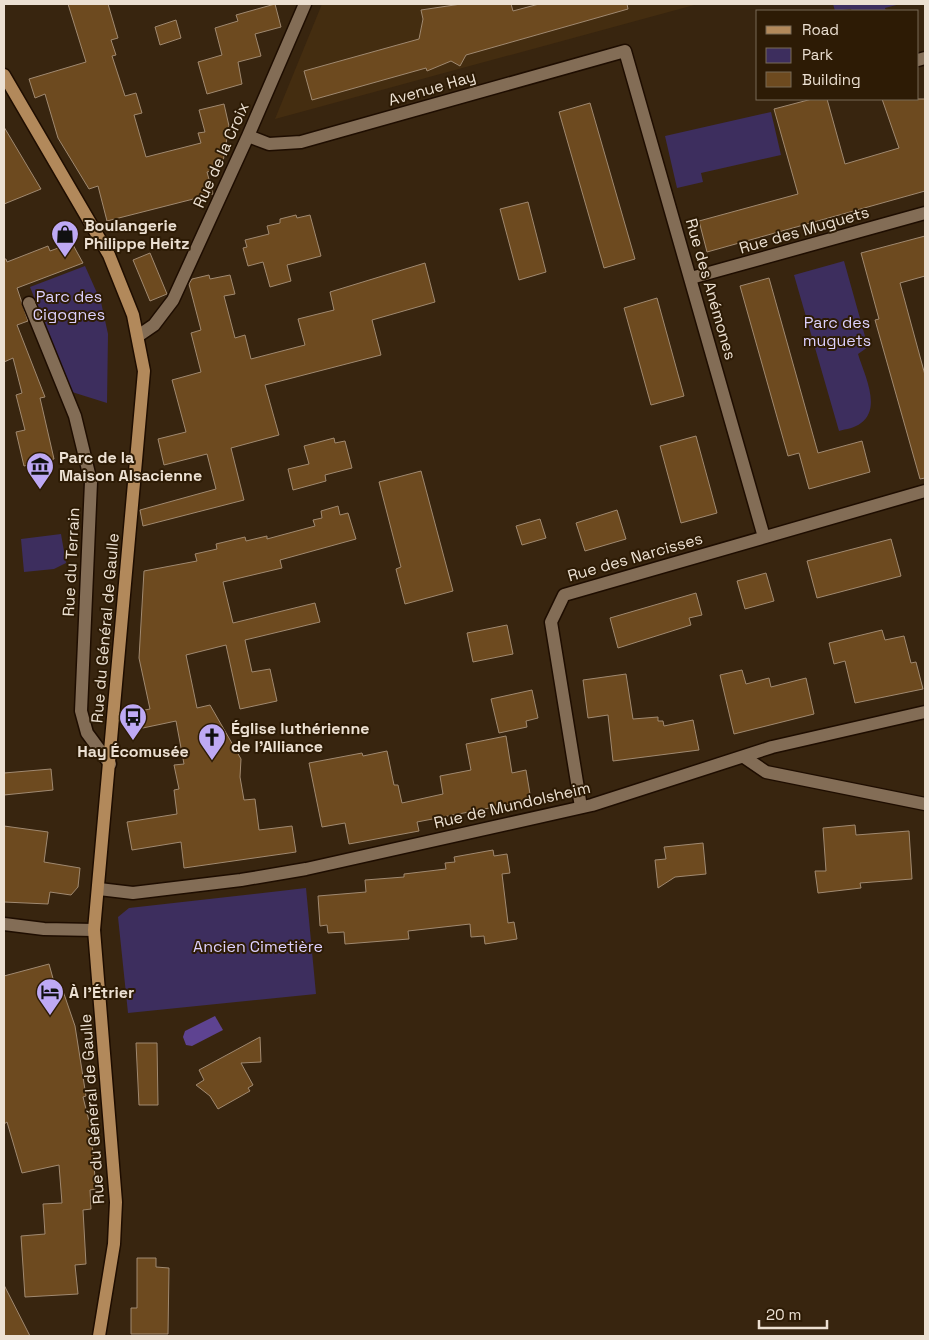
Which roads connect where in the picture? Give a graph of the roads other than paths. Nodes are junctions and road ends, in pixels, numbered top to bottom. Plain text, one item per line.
1 (305, 4) edge
2 (624, 51) joint
3 (4, 74) edge
4 (248, 136) junction
5 (925, 213) edge
6 (691, 278) junction
7 (30, 303) dead end
8 (138, 336) junction
9 (925, 491) edge
10 (764, 537) junction
11 (925, 712) edge
12 (744, 757) junction
13 (110, 764) junction
14 (925, 804) edge
15 (581, 807) junction
16 (99, 888) junction
17 (4, 924) edge
18 (94, 930) junction
19 (99, 1336) edge

1 - 4 street, Rue de la Croix
2 - 4 street, Avenue Hay
2 - 6 street, Rue des Anémones
3 - 8 main road, Rue du Général de Gaulle
4 - 8 street, Rue de la Croix
5 - 6 street, Rue des Muguets
6 - 10 street, Rue des Anémones
7 - 13 street, Rue du Terrain
8 - 13 main road, Rue du Général de Gaulle
9 - 10 street, Rue des Narcisses
10 - 15 street, Rue des Narcisses
11 - 12 street, Rue de Mundolsheim
12 - 14 street
12 - 15 street, Rue de Mundolsheim
13 - 16 main road, Rue du Général de Gaulle
15 - 16 street, Rue de Mundolsheim
16 - 18 main road, Rue du Général de Gaulle
17 - 18 street
18 - 19 main road, Rue du Général de Gaulle

